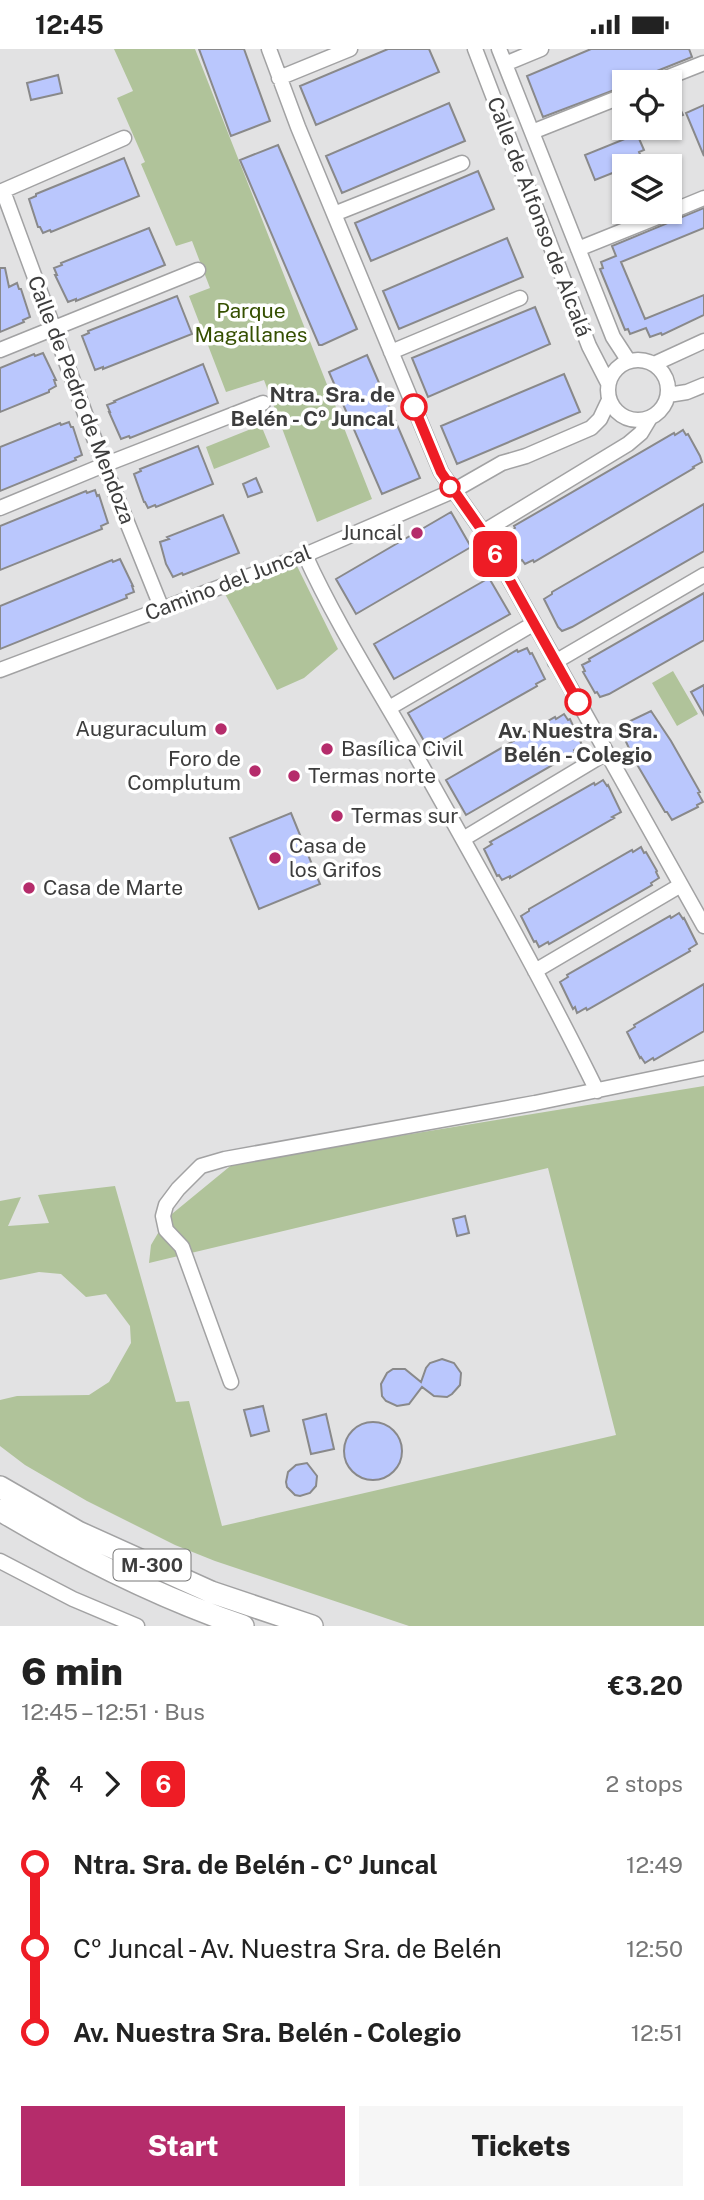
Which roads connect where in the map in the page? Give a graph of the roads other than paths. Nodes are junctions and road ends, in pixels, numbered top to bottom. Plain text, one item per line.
1 (269, 49) edge
2 (351, 49) edge
3 (474, 49) edge
4 (499, 49) edge
5 (541, 49) edge
6 (704, 63) edge
7 (505, 64) junction
8 (682, 72) edge
9 (279, 78) junction
10 (612, 100) edge
11 (532, 132) junction
12 (124, 138) dead end
13 (462, 163) dead end
14 (2, 192) edge
15 (704, 198) edge
16 (682, 207) edge
17 (334, 214) junction
18 (640, 224) edge
19 (578, 249) junction
20 (198, 270) dead end
21 (520, 298) dead end
22 (55, 328) junction
23 (704, 341) edge
24 (0, 350) edge
25 (391, 352) junction
26 (628, 360) junction
27 (654, 364) junction
28 (608, 383) junction
29 (704, 385) edge
30 (668, 395) junction
31 (609, 400) junction
32 (263, 403) dead end
33 (650, 418) junction
34 (104, 465) junction
35 (453, 491) junction
36 (0, 508) edge
37 (483, 532) junction
38 (305, 555) junction
39 (704, 575) edge
40 (162, 609) junction
41 (533, 624) junction
42 (555, 663) junction
43 (0, 670) edge
44 (389, 708) junction
45 (606, 753) junction
46 (463, 839) junction
47 (681, 885) junction
48 (703, 923) edge
49 (535, 971) junction
50 (704, 1068) edge
51 (597, 1091) junction
52 (231, 1382) dead end
53 (0, 1487) edge
54 (0, 1510) edge
55 (0, 1561) edge
56 (137, 1626) edge
57 (243, 1626) edge
58 (312, 1626) edge

1 - 9 street
2 - 9 street
3 - 28 street, Calle de Alfonso de Alcalá
4 - 7 street, Calle de Alfonso de Alcalá
5 - 7 street
6 - 8 street
7 - 11 street, Calle de Alfonso de Alcalá
9 - 17 street
10 - 11 street
11 - 19 street, Calle de Alfonso de Alcalá
12 - 14 street
13 - 17 street
14 - 22 street, Calle de Pedro de Mendoza
15 - 16 street
17 - 25 street
18 - 19 street
19 - 26 street, Calle de Alfonso de Alcalá
20 - 22 street
21 - 25 street
22 - 24 street
22 - 34 street, Calle de Pedro de Mendoza
23 - 27 street
25 - 35 street
26 - 27 street
26 - 28 street
27 - 30 street
28 - 31 street
29 - 30 street
30 - 33 street
31 - 33 street
31 - 35 street, Camino del Juncal
32 - 34 street
33 - 37 street
34 - 36 street
34 - 40 street, Calle de Pedro de Mendoza
35 - 37 street
35 - 38 street, Camino del Juncal
37 - 41 street
38 - 40 street, Camino del Juncal
38 - 44 street
39 - 42 street
40 - 43 street, Camino del Juncal
41 - 42 street
41 - 44 street
42 - 45 street
44 - 46 street
45 - 46 street
45 - 47 street
46 - 49 street
47 - 48 street
47 - 49 street
49 - 51 street
50 - 51 street
51 - 52 street
53 - 58 main road, M-300
54 - 57 main road, M-300
55 - 56 street

